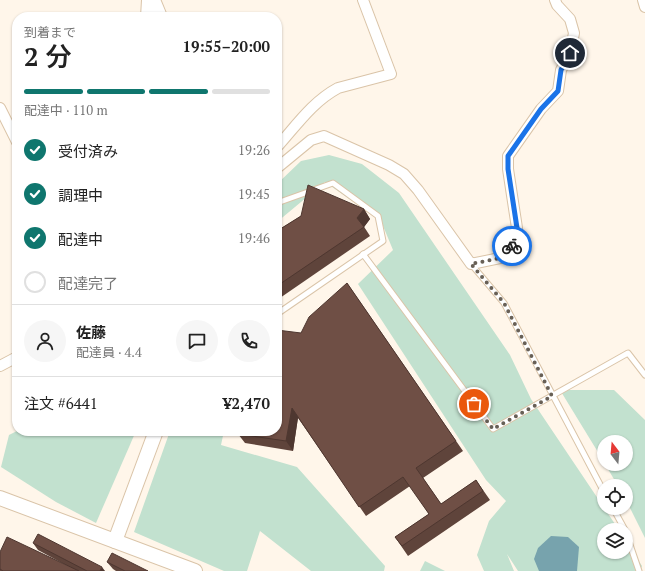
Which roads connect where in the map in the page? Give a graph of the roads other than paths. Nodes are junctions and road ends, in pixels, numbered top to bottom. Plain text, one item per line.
1 (146, 0) edge
2 (153, 0) edge
3 (363, 0) edge
4 (555, 0) edge
5 (643, 0) edge
6 (645, 7) edge
7 (146, 12) edge
8 (158, 12) edge
9 (0, 108) edge
10 (12, 132) edge
11 (282, 142) edge
12 (282, 164) edge
13 (282, 201) edge
14 (363, 254) junction
15 (471, 264) junction
16 (282, 311) edge
17 (12, 360) edge
18 (0, 366) edge
19 (645, 375) edge
20 (552, 396) junction
21 (154, 436) edge
22 (597, 479) edge
23 (0, 498) edge
24 (115, 541) junction
25 (633, 554) edge
26 (195, 571) edge
27 (639, 571) edge

1 - 7 street
2 - 8 street
3 - 11 street
4 - 15 street
5 - 6 street
9 - 10 street
12 - 15 street
13 - 14 lane
14 - 16 lane
14 - 20 lane
15 - 20 lane
17 - 18 street
19 - 20 lane
20 - 22 lane
21 - 24 street
23 - 24 street
24 - 26 street
25 - 27 lane

